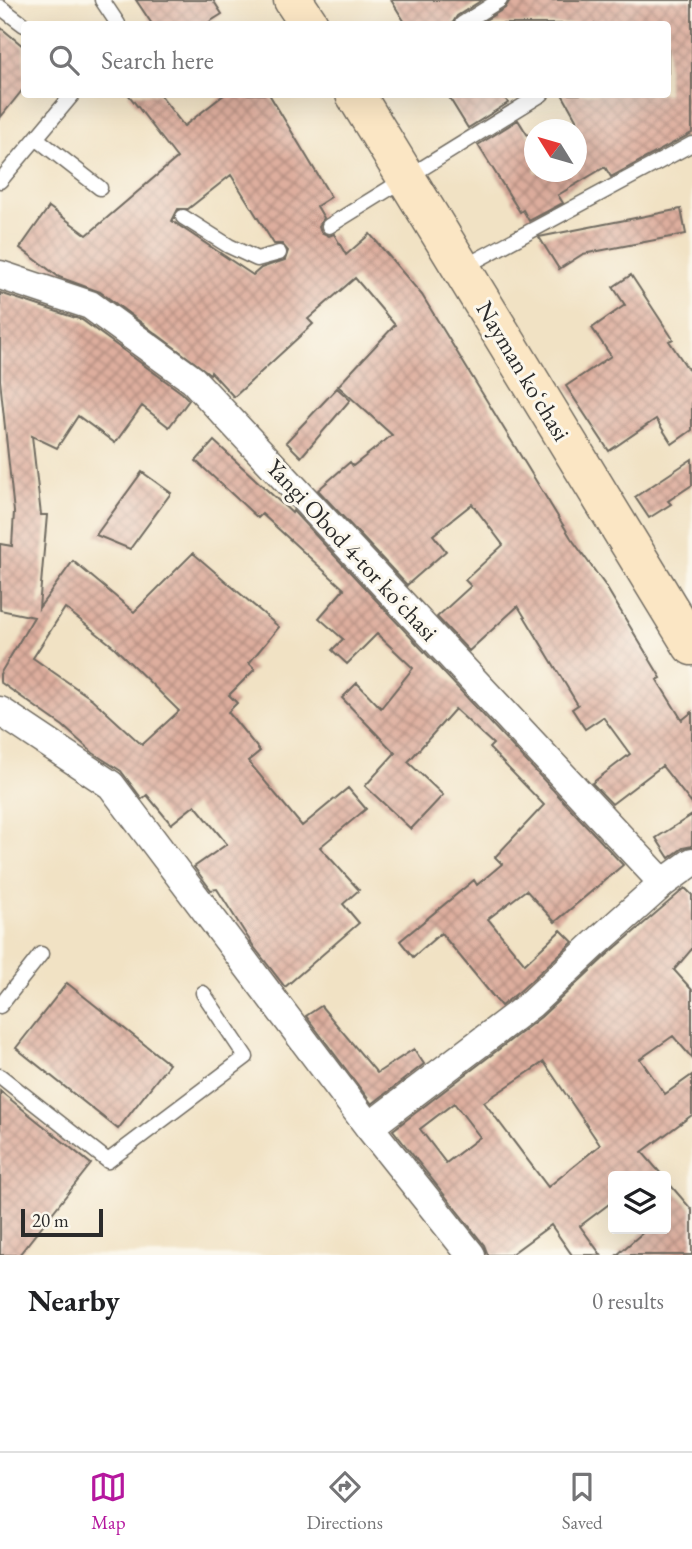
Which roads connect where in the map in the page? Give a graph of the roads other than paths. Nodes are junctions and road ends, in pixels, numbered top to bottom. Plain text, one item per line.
1 (102, 0) edge
2 (293, 0) edge
3 (500, 0) edge
4 (0, 7) edge
5 (116, 21) edge
6 (307, 21) edge
7 (467, 21) edge
8 (21, 23) edge
9 (70, 98) edge
10 (357, 98) edge
11 (536, 98) edge
12 (36, 138) junction
13 (692, 144) edge
14 (408, 179) junction
15 (0, 181) edge
16 (100, 188) dead end
17 (183, 216) dead end
18 (329, 226) dead end
19 (279, 253) dead end
20 (461, 268) junction
21 (0, 275) edge
22 (692, 646) edge
23 (0, 711) edge
24 (692, 862) edge
25 (663, 883) junction
26 (41, 954) dead end
27 (203, 993) dead end
28 (0, 1006) edge
29 (0, 1076) edge
30 (369, 1127) junction
31 (471, 1255) edge

1 - 5 lane
2 - 6 main road
3 - 7 lane
4 - 8 lane
9 - 12 lane
10 - 14 main road, Nayman koʻchasi
11 - 14 lane
12 - 15 lane
12 - 16 lane
13 - 20 lane
14 - 18 lane
14 - 20 main road, Nayman koʻchasi
17 - 19 lane
20 - 22 main road, Nayman koʻchasi
21 - 25 street, Yangi Obod 4-tor koʻchasi
23 - 30 street
24 - 25 street
25 - 30 street
26 - 28 lane
27 - 29 lane
30 - 31 street

